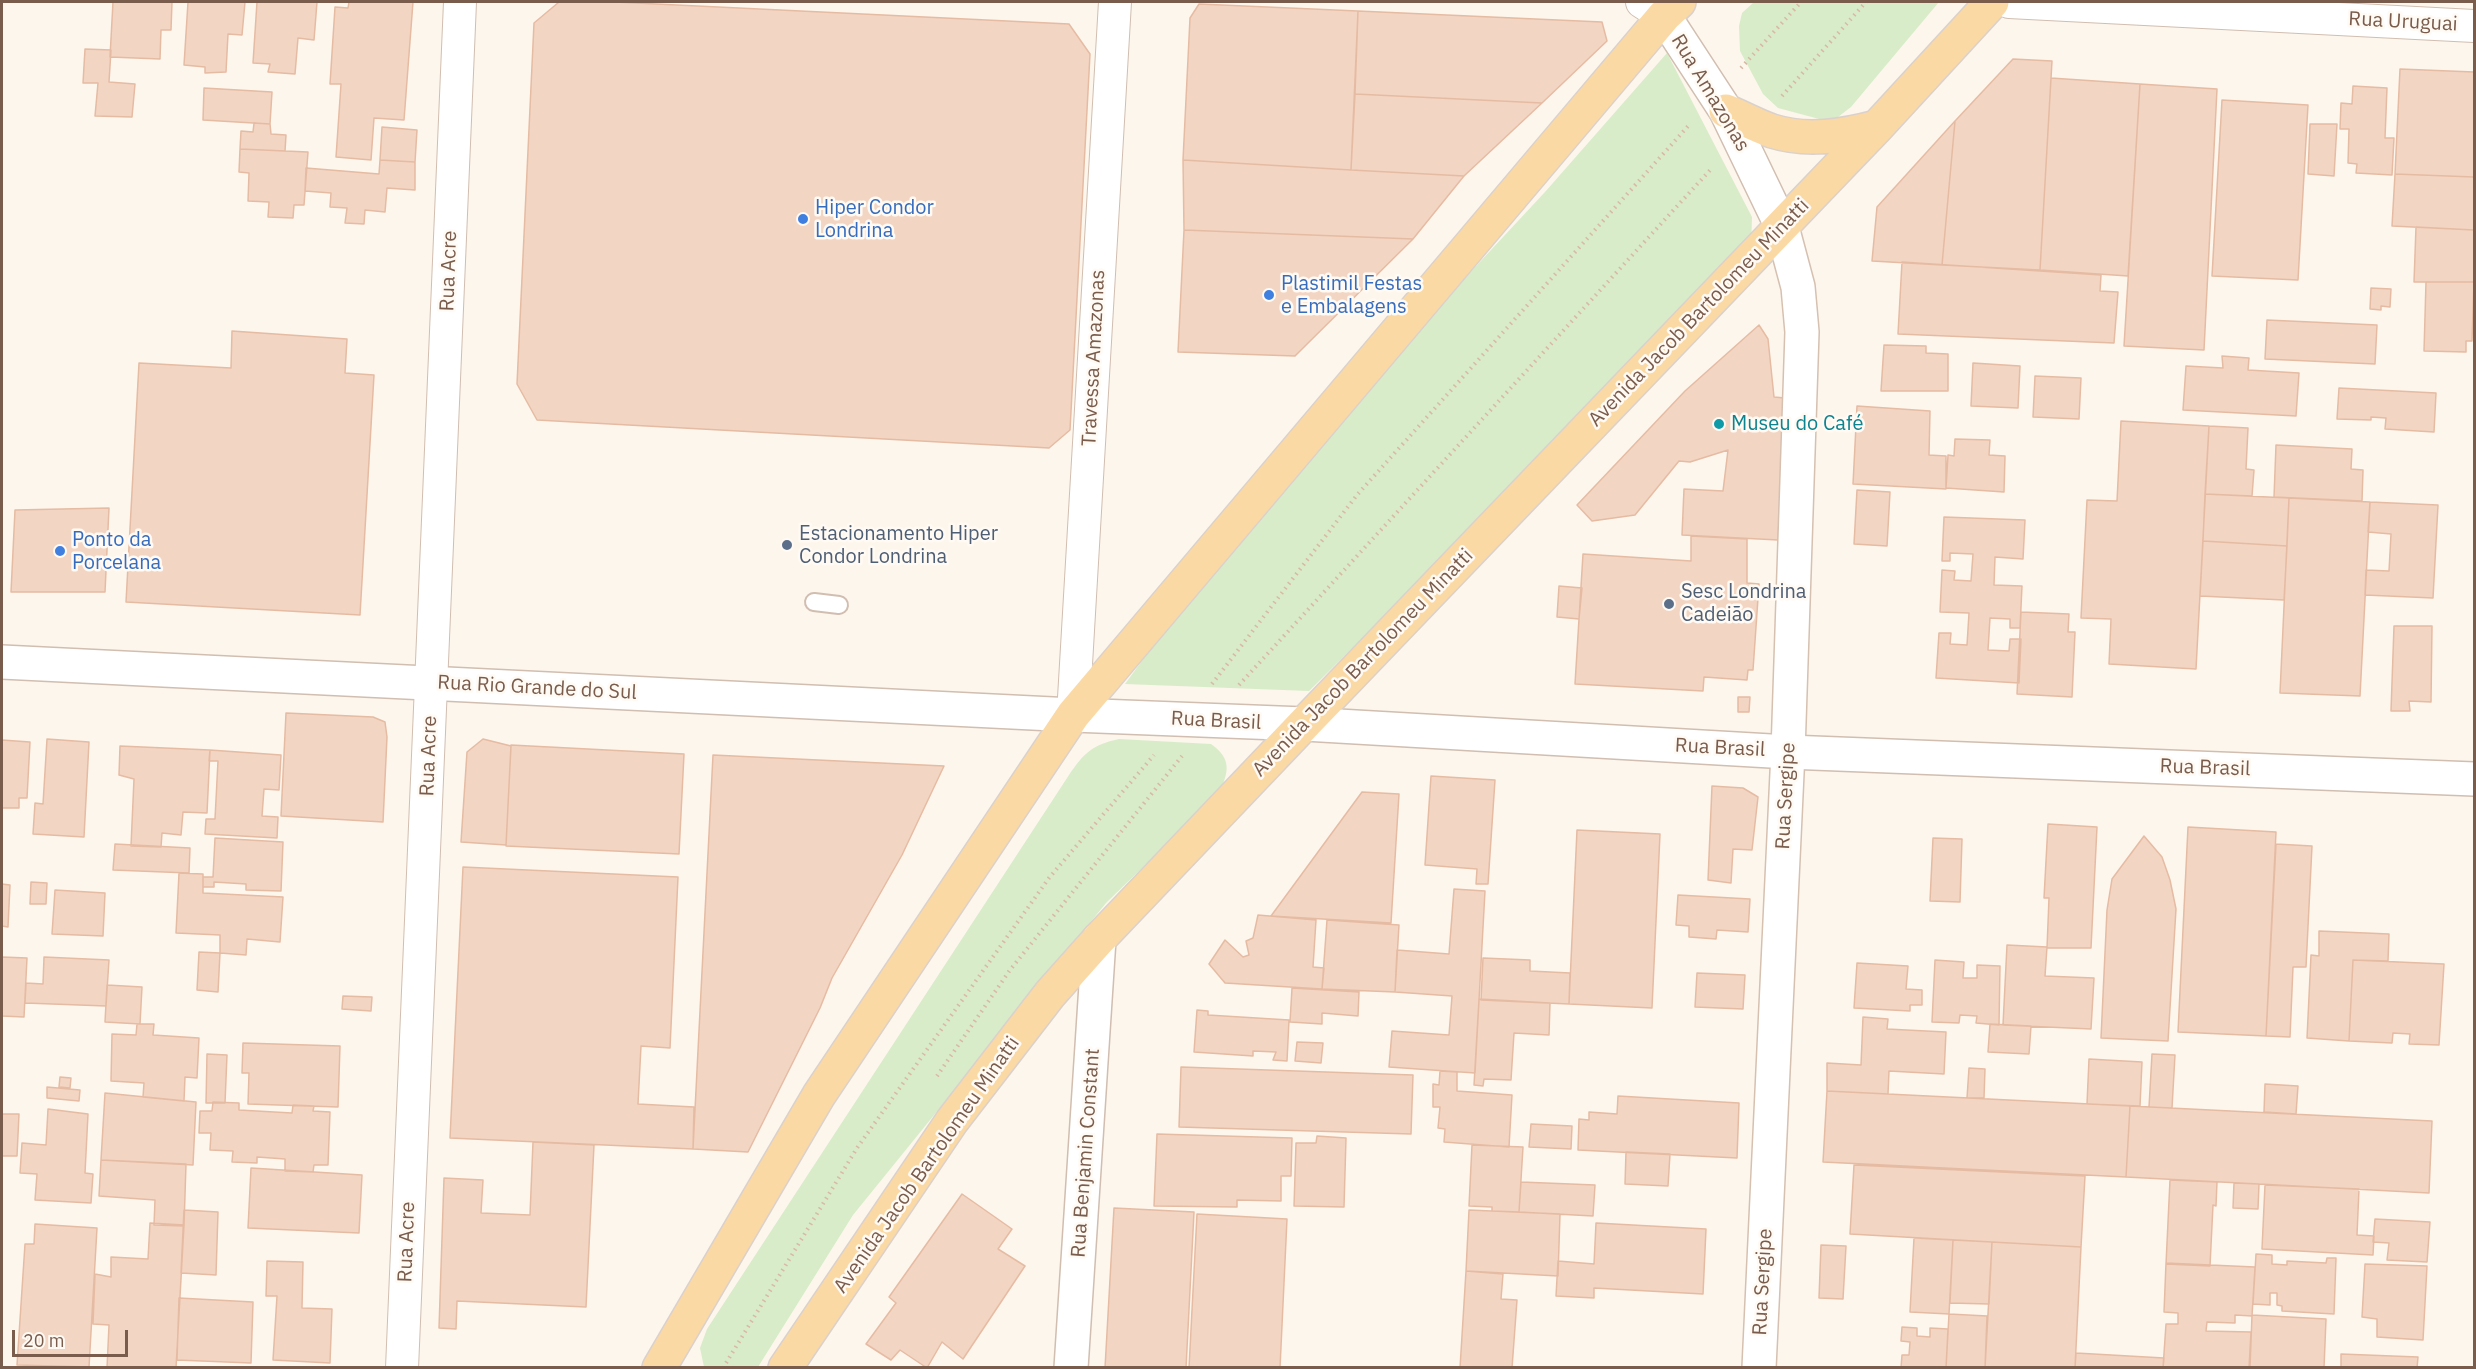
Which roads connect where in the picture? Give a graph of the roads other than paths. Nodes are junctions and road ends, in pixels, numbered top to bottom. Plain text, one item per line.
1 (460, 2) edge
2 (1115, 2) edge
3 (1992, 2) edge
4 (2009, 2) edge
5 (1662, 6) edge
6 (2475, 26) edge
7 (1734, 117) junction
8 (1877, 127) junction
9 (1782, 227) junction
10 (814, 602) dead end
11 (839, 605) dead end
12 (2, 662) edge
13 (432, 683) junction
14 (1073, 715) junction
15 (1304, 724) junction
16 (1788, 752) junction
17 (2475, 779) edge
18 (1099, 939) junction
19 (402, 1368) edge
20 (659, 1368) edge
21 (785, 1368) edge
22 (1071, 1368) edge
23 (1759, 1368) edge

1 - 13 street, Rua Acre
2 - 14 street, Travessa Amazonas
3 - 8 main road, Avenida Jacob Bartolomeu Minatti
4 - 6 street, Rua Uruguai
5 - 7 street, Rua Amazonas
5 - 14 main road
7 - 8 main road
7 - 9 street, Rua Amazonas
8 - 9 main road, Avenida Jacob Bartolomeu Minatti
9 - 15 main road, Avenida Jacob Bartolomeu Minatti
9 - 16 street, Rua Sergipe
10 - 11 lane
12 - 13 street, Rua Rio Grande do Sul
13 - 14 street, Rua Rio Grande do Sul
13 - 19 street, Rua Acre
14 - 15 street, Rua Brasil
14 - 20 main road
15 - 16 street, Rua Brasil
15 - 18 main road, Avenida Jacob Bartolomeu Minatti
16 - 17 street, Rua Brasil
16 - 23 street, Rua Sergipe
18 - 21 main road, Avenida Jacob Bartolomeu Minatti
18 - 22 street, Rua Benjamin Constant

